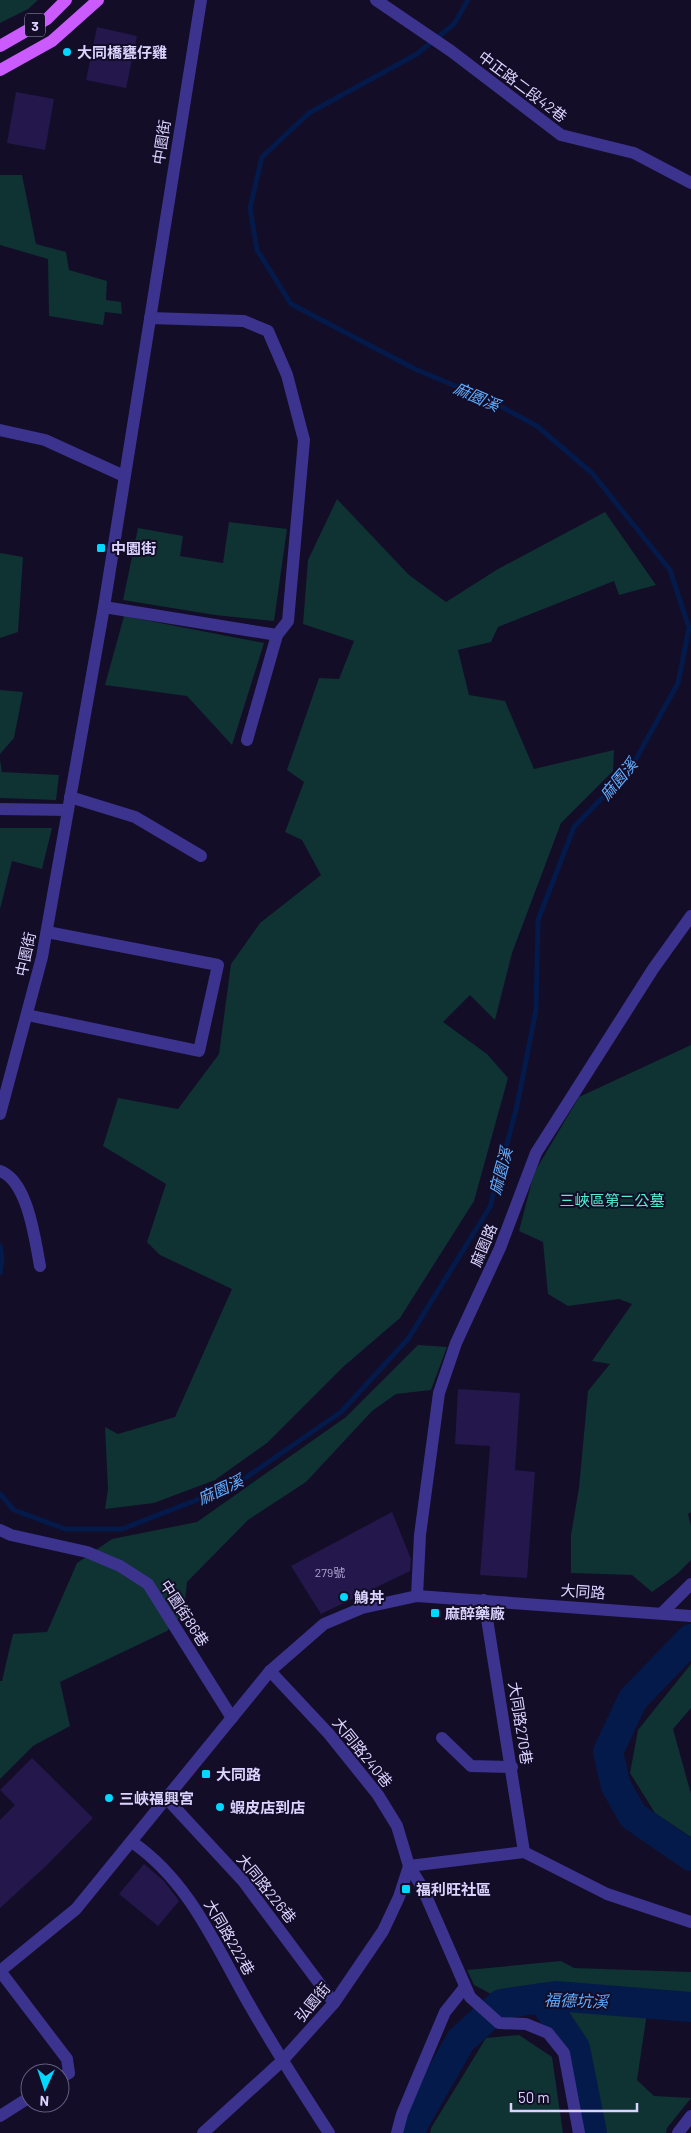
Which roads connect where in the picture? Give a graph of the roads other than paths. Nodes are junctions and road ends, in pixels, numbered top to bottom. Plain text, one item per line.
1 (66, 0) edge
2 (98, 0) edge
3 (201, 0) edge
4 (376, 0) edge
5 (0, 46) edge
6 (0, 70) edge
7 (691, 183) edge
8 (150, 318) junction
9 (0, 430) edge
10 (124, 476) junction
11 (104, 607) junction
12 (277, 635) junction
13 (247, 740) dead end
14 (69, 804) junction
15 (0, 809) edge
16 (202, 856) dead end
17 (691, 916) edge
18 (47, 932) junction
19 (27, 1015) junction
20 (0, 1114) edge
21 (0, 1170) edge
22 (40, 1266) dead end
23 (0, 1530) edge
24 (691, 1584) edge
25 (417, 1596) junction
26 (484, 1600) junction
27 (662, 1613) junction
28 (691, 1616) edge
29 (270, 1671) junction
30 (232, 1718) junction
31 (442, 1738) dead end
32 (512, 1767) junction
33 (166, 1799) junction
34 (132, 1842) junction
35 (524, 1852) junction
36 (409, 1866) junction
37 (691, 1922) edge
38 (0, 1971) edge
39 (467, 1992) junction
40 (334, 2002) junction
41 (282, 2061) junction
42 (68, 2063) edge
43 (20, 2103) edge
44 (0, 2116) edge
45 (691, 2116) edge
46 (204, 2133) edge
47 (330, 2133) edge
48 (397, 2133) edge
49 (579, 2133) edge
50 (678, 2133) edge

1 - 5 main road, 3
2 - 6 main road, 3
3 - 8 street, 中園街
4 - 7 street, 中正路二段42巷
8 - 10 street, 中園街
8 - 12 street
9 - 10 street
10 - 11 street, 中園街
11 - 12 street
11 - 14 street, 中園街
12 - 13 street
14 - 15 street
14 - 16 street
14 - 18 street, 中園街
17 - 25 street, 麻園路
18 - 19 street, 中園街
18 - 19 street
19 - 20 street, 中園街
21 - 22 street
23 - 30 street, 中園街86巷
24 - 27 street
25 - 26 street, 大同路
25 - 29 street, 大同路
26 - 27 street, 大同路
26 - 32 street, 大同路270巷
27 - 28 street, 大同路
29 - 30 street, 大同路
29 - 36 street, 大同路240巷
30 - 33 street, 大同路
31 - 32 street
32 - 35 street, 大同路270巷
33 - 34 street, 大同路
33 - 40 street, 大同路226巷
34 - 38 street, 大同路
34 - 41 street, 大同路222巷
35 - 36 street
35 - 37 street
36 - 39 street, 大同路240巷
36 - 40 street, 弘園街
38 - 42 street
39 - 48 street
39 - 49 street
40 - 41 street, 弘園街
41 - 46 street, 弘園街
41 - 47 street, 大同路222巷
43 - 44 street
45 - 50 street

